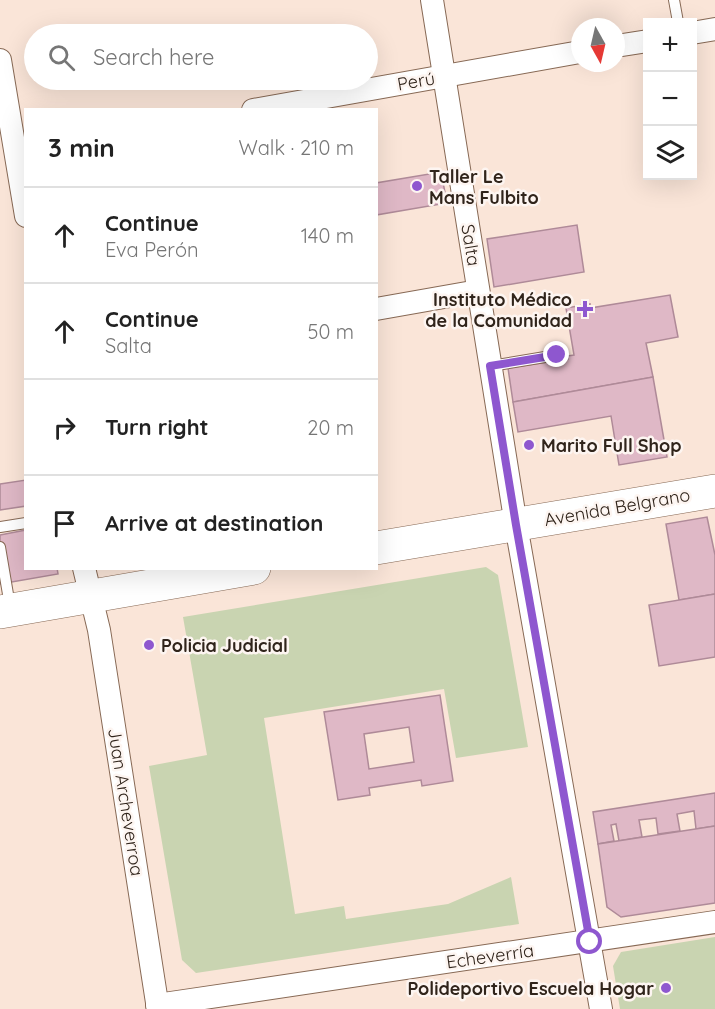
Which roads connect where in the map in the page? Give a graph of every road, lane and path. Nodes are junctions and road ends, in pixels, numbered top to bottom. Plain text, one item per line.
1 (432, 0) edge
2 (674, 0) edge
3 (677, 18) edge
4 (715, 29) edge
5 (697, 32) edge
6 (643, 42) edge
7 (625, 45) edge
8 (571, 54) edge
9 (0, 60) edge
10 (444, 76) junction
11 (378, 88) edge
12 (365, 90) edge
13 (264, 108) edge
14 (14, 152) edge
15 (24, 205) edge
16 (478, 291) junction
17 (378, 309) edge
18 (557, 355) dead end
19 (490, 366) junction
20 (715, 491) edge
21 (24, 523) edge
22 (516, 525) junction
23 (0, 527) edge
24 (0, 547) edge
25 (378, 548) edge
26 (232, 570) edge
27 (87, 583) edge
28 (5, 611) edge
29 (715, 922) edge
30 (590, 942) junction
31 (158, 1007) edge
32 (601, 1009) edge

1 - 10 street, Salta
2 - 3 lane
4 - 5 street
6 - 7 street
8 - 10 street, Perú
9 - 14 street
10 - 11 street, Perú
10 - 16 street, Salta
12 - 13 street, Perú
14 - 15 street
16 - 17 street
16 - 19 street, Salta
18 - 19 lane
19 - 22 street, Salta
20 - 22 main road, Avenida Belgrano
21 - 23 lane
22 - 25 main road, Avenida Belgrano
22 - 30 street, Salta
24 - 28 lane
26 - 27 main road
27 - 28 main road
27 - 31 street, Juan Archeverroa
29 - 30 street, Echeverría
30 - 31 street, Echeverría
30 - 32 street, Salta

